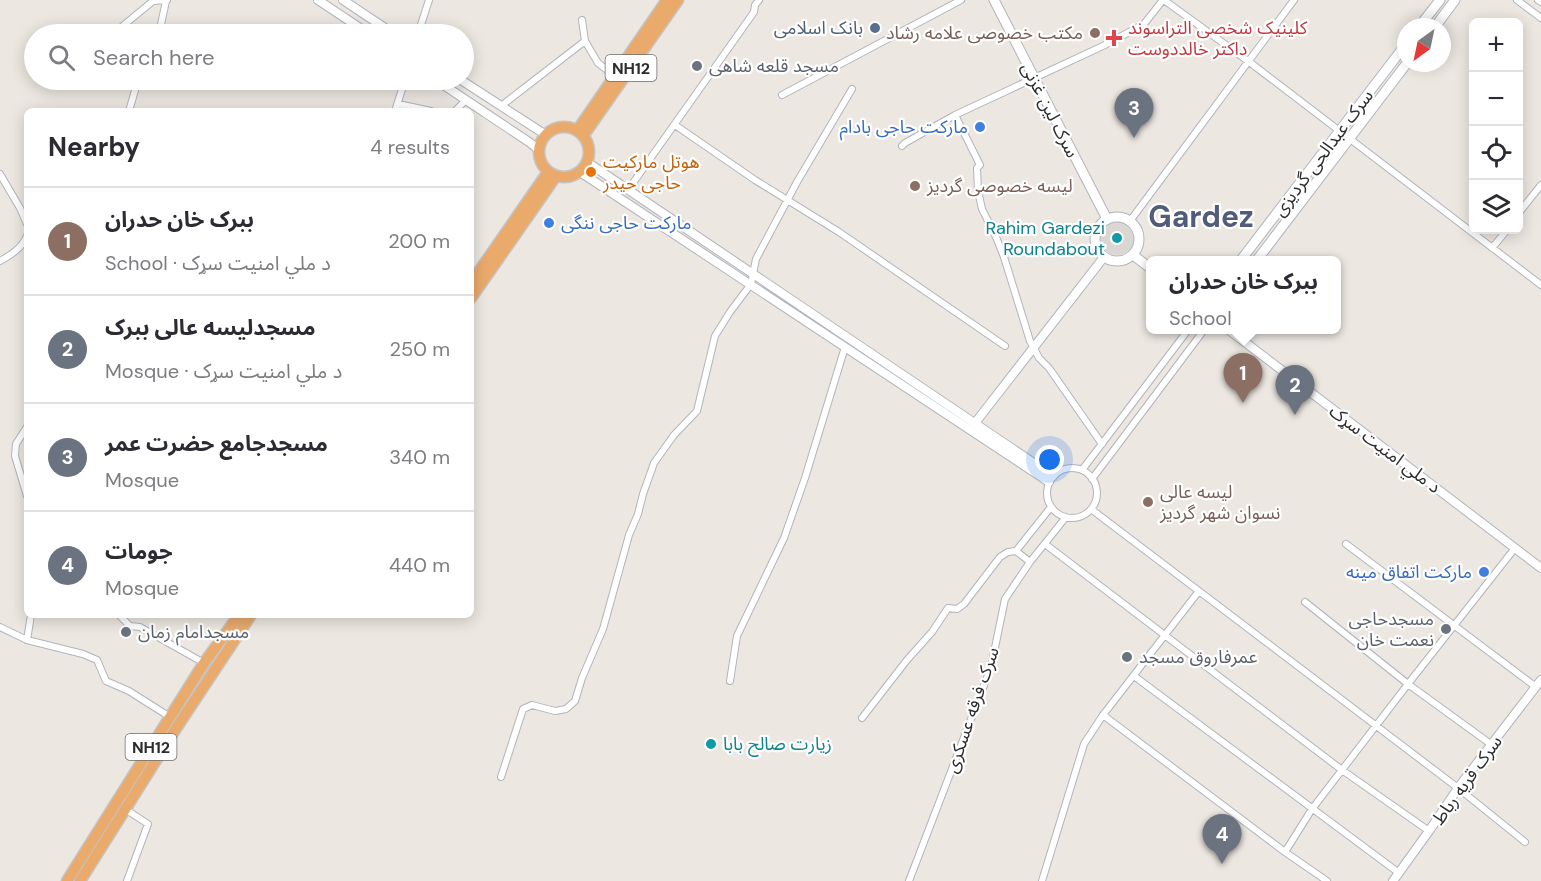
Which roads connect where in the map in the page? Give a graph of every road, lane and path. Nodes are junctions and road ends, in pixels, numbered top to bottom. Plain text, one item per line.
1 (166, 0) edge
2 (318, 0) edge
3 (343, 0) edge
4 (429, 0) edge
5 (667, 0) edge
6 (678, 0) edge
7 (759, 0) edge
8 (961, 0) edge
9 (994, 0) edge
10 (1163, 0) edge
11 (1294, 0) edge
12 (1440, 0) edge
13 (1455, 0) edge
14 (1517, 0) edge
15 (1426, 18) edge
16 (1442, 18) edge
17 (1541, 18) edge
18 (582, 20) dead end
19 (125, 24) edge
20 (161, 24) edge
21 (354, 24) edge
22 (379, 24) edge
23 (421, 24) edge
24 (585, 41) junction
25 (1397, 57) edge
26 (1248, 61) junction
27 (1400, 72) edge
28 (615, 76) junction
29 (1034, 79) junction
30 (474, 88) edge
31 (852, 89) dead end
32 (135, 90) edge
33 (402, 90) edge
34 (452, 90) edge
35 (782, 95) dead end
36 (466, 99) junction
37 (398, 104) junction
38 (501, 106) junction
39 (130, 108) edge
40 (396, 108) edge
41 (417, 108) edge
42 (458, 108) edge
43 (955, 115) junction
44 (675, 125) junction
45 (1340, 132) junction
46 (580, 134) junction
47 (546, 135) junction
48 (1350, 140) junction
49 (902, 146) dead end
50 (539, 150) junction
51 (584, 167) junction
52 (0, 174) edge
53 (552, 174) junction
54 (1541, 185) edge
55 (628, 190) junction
56 (787, 200) junction
57 (1523, 208) edge
58 (24, 217) edge
59 (1107, 219) junction
60 (1130, 221) junction
61 (1504, 234) edge
62 (24, 243) edge
63 (1492, 248) junction
64 (1133, 255) junction
65 (1245, 256) edge
66 (1261, 256) edge
67 (1104, 257) junction
68 (0, 261) edge
69 (1146, 265) edge
70 (753, 274) junction
71 (474, 279) edge
72 (751, 285) junction
73 (1541, 285) edge
74 (474, 293) edge
75 (1185, 334) edge
76 (1201, 334) edge
77 (1235, 334) edge
78 (1005, 346) dead end
79 (845, 347) junction
80 (1034, 348) junction
81 (975, 423) junction
82 (24, 432) edge
83 (1102, 444) junction
84 (1082, 470) junction
85 (1051, 479) junction
86 (1092, 479) junction
87 (24, 486) edge
88 (1051, 507) junction
89 (1091, 509) junction
90 (1066, 517) junction
91 (1045, 544) junction
92 (1346, 544) dead end
93 (1515, 548) junction
94 (1016, 551) junction
95 (1030, 562) junction
96 (1541, 568) edge
97 (1199, 591) junction
98 (1305, 602) dead end
99 (31, 618) edge
100 (122, 618) edge
101 (237, 618) edge
102 (249, 618) edge
103 (1455, 625) junction
104 (0, 627) edge
105 (1166, 635) junction
106 (27, 640) junction
107 (204, 663) junction
108 (1134, 676) junction
109 (730, 681) dead end
110 (1408, 684) junction
111 (1539, 684) edge
112 (1103, 715) junction
113 (170, 717) junction
114 (862, 718) dead end
115 (1375, 727) junction
116 (1492, 745) junction
117 (1342, 770) junction
118 (501, 777) dead end
119 (1458, 788) junction
120 (125, 809) junction
121 (1312, 809) junction
122 (1430, 831) junction
123 (1525, 842) dead end
124 (1285, 852) junction
125 (1399, 873) junction
126 (67, 881) edge
127 (80, 881) edge
128 (127, 881) edge
129 (909, 881) edge
130 (1042, 881) edge
131 (1327, 881) edge
132 (1394, 881) edge

1 - 19 street
1 - 20 street
2 - 21 street
3 - 22 street
4 - 23 street
5 - 28 highway, NH12
6 - 46 highway, NH12
7 - 44 street
8 - 35 street
9 - 29 main road, سرک لین غزنی
10 - 26 street
10 - 29 street
11 - 26 street
12 - 15 main road
13 - 16 main road
14 - 17 street
18 - 24 street
24 - 28 street
24 - 38 street
25 - 45 main road, سرک عبدالحی گردیزی
26 - 45 street
26 - 60 street
27 - 48 main road
28 - 46 highway, NH12
29 - 43 street
29 - 59 main road, سرک لین غزنی
30 - 38 street
31 - 56 street
32 - 39 street
33 - 37 street
34 - 36 street
36 - 42 street
36 - 50 street
37 - 40 street
37 - 41 street
38 - 47 street
43 - 49 street
43 - 80 street
44 - 55 street
44 - 56 street
45 - 48 street
45 - 65 main road, سرک عبدالحی گردیزی
46 - 47 highway
46 - 51 highway
47 - 50 highway
48 - 63 street
48 - 66 main road
50 - 53 highway
51 - 53 highway
51 - 55 street
51 - 72 street
52 - 58 street
53 - 71 highway
53 - 74 highway
54 - 57 street
55 - 70 street
56 - 70 street
56 - 78 street
59 - 60 main road
59 - 67 main road
60 - 64 main road
61 - 63 street
62 - 68 street
63 - 73 street
64 - 67 main road
64 - 69 main road
67 - 80 street
70 - 72 street
70 - 81 street
72 - 79 street
72 - 118 street
75 - 83 street
76 - 86 street
77 - 93 street, د ملي امنیت سړک
79 - 85 street
79 - 109 street
80 - 81 street
80 - 83 street
81 - 85 street
82 - 87 street
83 - 84 street
84 - 85 street
84 - 86 street
85 - 88 street
86 - 89 street
88 - 90 street
88 - 94 street
89 - 90 street
89 - 97 street
90 - 91 street, سرک فرقه عسکری
91 - 95 street, سرک فرقه عسکری
91 - 105 street
92 - 103 street
93 - 96 street, د ملي امنیت سړک
93 - 103 street
94 - 95 street
94 - 114 street
95 - 129 street, سرک فرقه عسکری
97 - 105 street
97 - 115 street
98 - 110 street
99 - 106 street
100 - 107 street
101 - 107 highway, NH12
102 - 120 highway, NH12
103 - 110 street
103 - 111 street
104 - 106 street
105 - 108 street
105 - 117 street
106 - 113 street
107 - 113 highway, NH12
108 - 112 street
108 - 121 street
110 - 115 street
110 - 116 street
111 - 116 street, سرک قریه رباط
112 - 124 street
112 - 130 street
113 - 126 highway, NH12
115 - 117 street
115 - 119 street
116 - 119 street, سرک قریه رباط
117 - 121 street
117 - 122 street
119 - 122 street, سرک قریه رباط
119 - 123 street
120 - 127 highway, NH12
120 - 128 street
121 - 124 street
121 - 125 street
122 - 125 street, سرک قریه رباط
124 - 131 street
125 - 132 street, سرک قریه رباط

